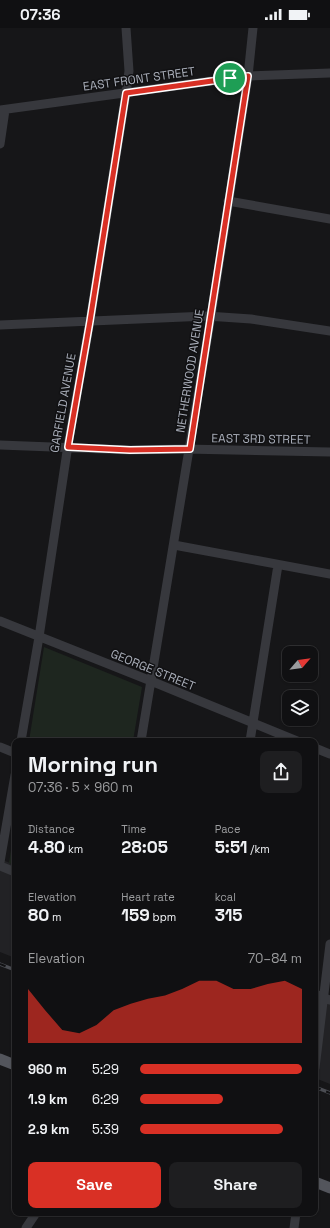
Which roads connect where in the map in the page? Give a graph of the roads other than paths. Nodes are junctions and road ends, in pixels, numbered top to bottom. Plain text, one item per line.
1 (126, 28) edge
2 (253, 28) edge
3 (330, 73) edge
4 (248, 76) junction
5 (126, 93) junction
6 (3, 110) edge
7 (0, 144) edge
8 (228, 201) junction
9 (330, 219) edge
10 (212, 316) junction
11 (90, 321) junction
12 (0, 325) edge
13 (330, 331) edge
14 (0, 445) edge
15 (68, 447) junction
16 (190, 449) junction
17 (330, 452) edge
18 (174, 545) junction
19 (278, 565) junction
20 (330, 574) edge
21 (0, 621) edge
22 (39, 637) junction
23 (151, 681) junction
24 (252, 723) junction
25 (22, 738) edge
26 (142, 738) edge
27 (250, 738) edge
28 (290, 738) edge
29 (0, 747) edge
30 (318, 749) edge
31 (12, 752) edge
32 (330, 754) edge
33 (12, 793) edge
34 (0, 862) edge
35 (0, 866) edge
36 (12, 871) edge
37 (330, 944) edge
38 (323, 997) edge
39 (318, 1041) edge
40 (0, 1059) edge
41 (12, 1064) edge
42 (318, 1183) edge
43 (330, 1188) edge
44 (34, 1216) edge
45 (296, 1216) edge
46 (26, 1228) edge
47 (294, 1228) edge

1 - 5 street, GARFIELD AVENUE
2 - 4 street, NETHERWOOD AVENUE
3 - 4 street, EAST FRONT STREET
4 - 5 street, EAST FRONT STREET
4 - 8 street, NETHERWOOD AVENUE
5 - 6 street, EAST FRONT STREET
5 - 11 street, GARFIELD AVENUE
6 - 7 street
8 - 9 street
8 - 10 street, NETHERWOOD AVENUE
10 - 11 street
10 - 13 street
10 - 16 street, NETHERWOOD AVENUE
11 - 12 street
11 - 15 street, GARFIELD AVENUE
14 - 15 street, EAST 3RD STREET
15 - 16 street, EAST 3RD STREET
15 - 22 street, GARFIELD AVENUE
16 - 17 street, EAST 3RD STREET
16 - 18 street, NETHERWOOD AVENUE
18 - 19 street
18 - 23 street, NETHERWOOD AVENUE
19 - 20 street
19 - 24 street
21 - 22 street, GEORGE STREET
22 - 23 street, GEORGE STREET
22 - 25 street, GARFIELD AVENUE
23 - 24 street, GEORGE STREET
23 - 26 street, NETHERWOOD AVENUE
24 - 27 street
24 - 28 street, GEORGE STREET
29 - 31 street
30 - 32 street
33 - 34 street
35 - 36 street
37 - 38 street
38 - 39 street
40 - 41 main road
42 - 43 main road
44 - 46 street
45 - 47 street

